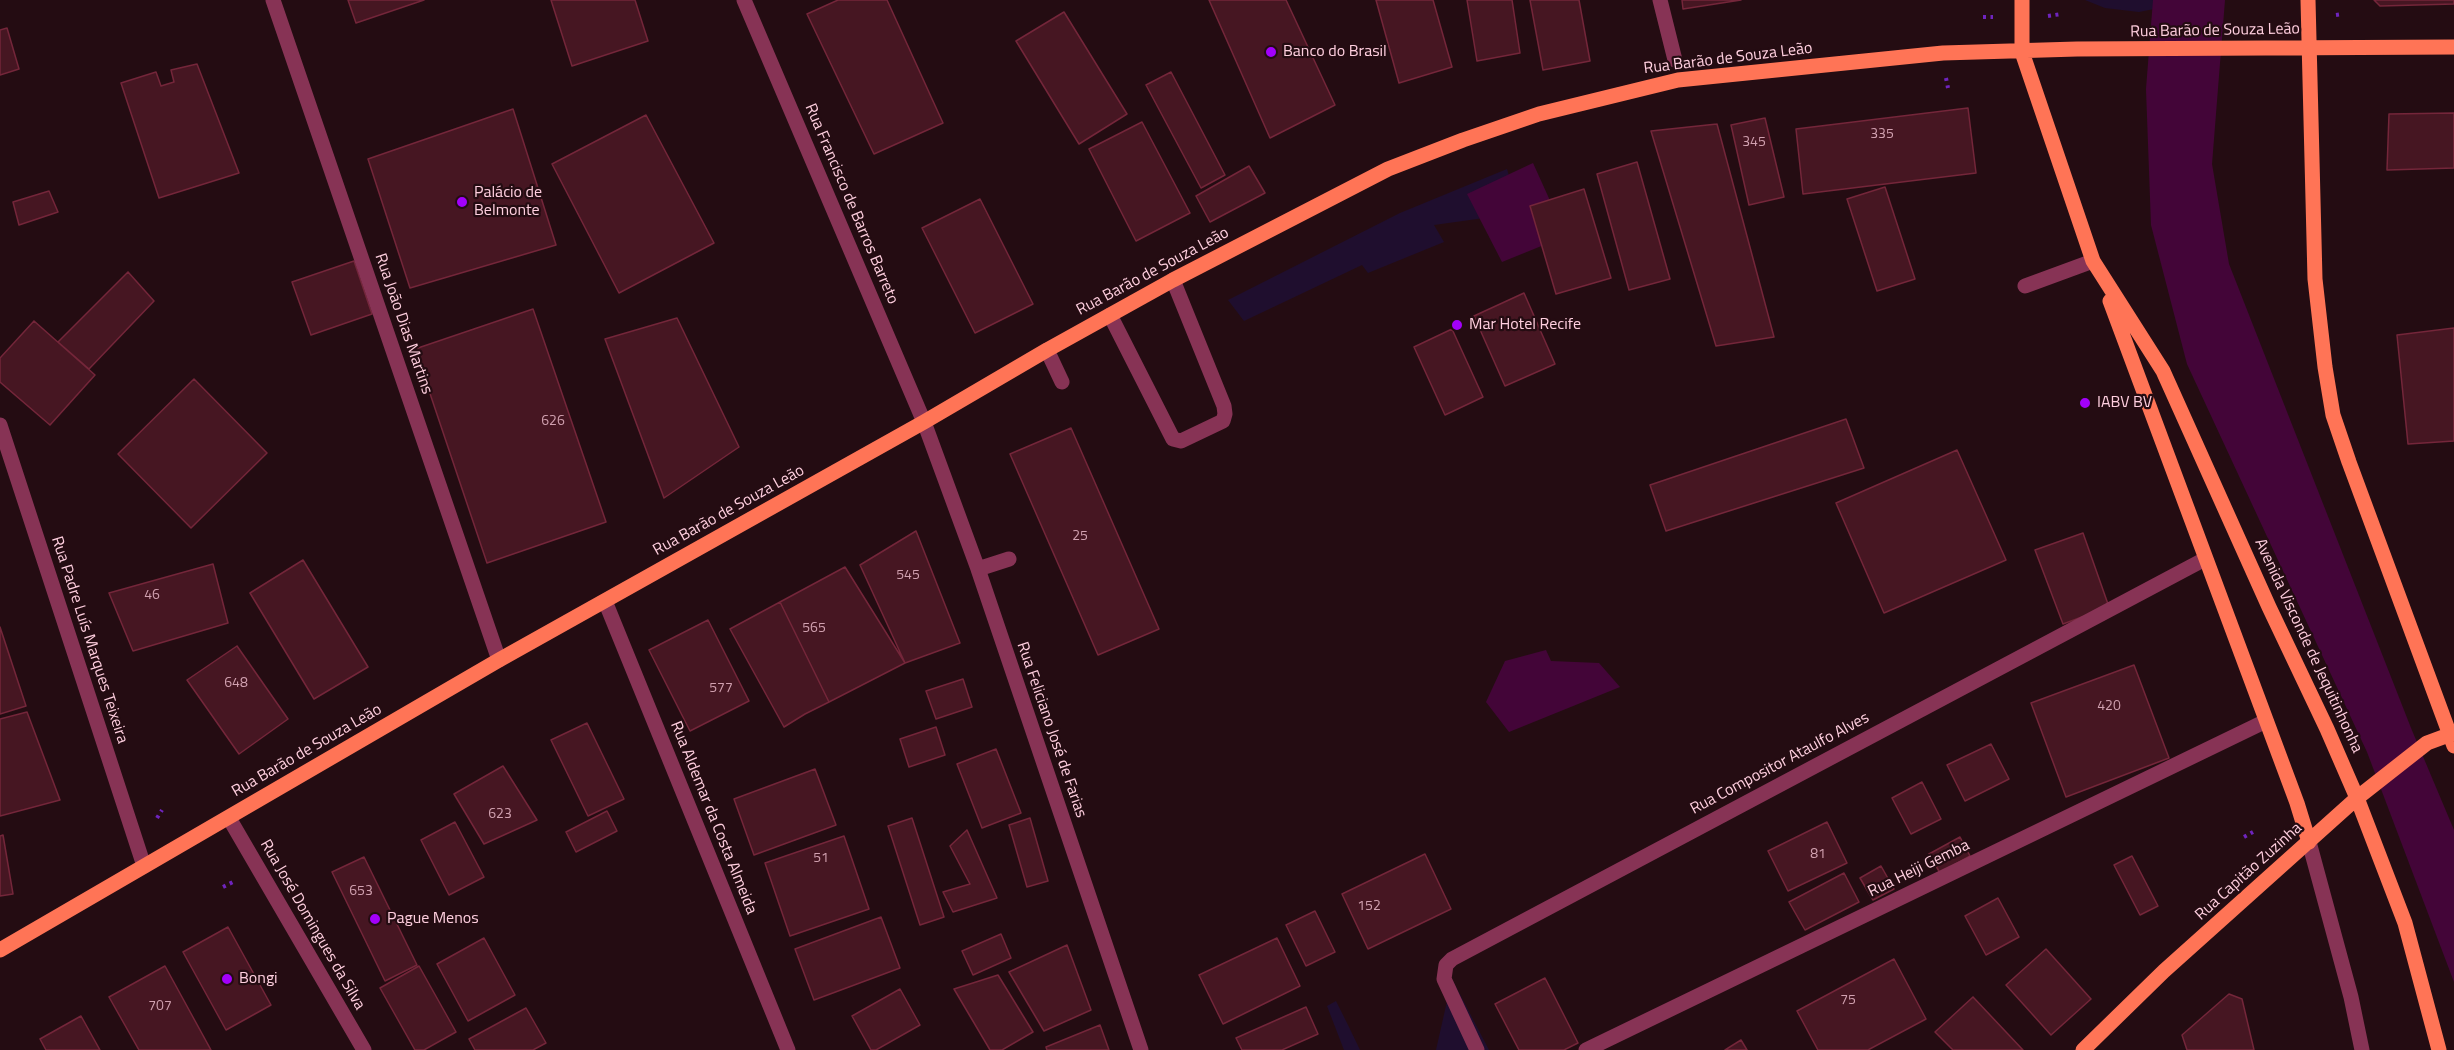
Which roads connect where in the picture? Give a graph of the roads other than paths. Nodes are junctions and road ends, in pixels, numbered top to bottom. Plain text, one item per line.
1 (273, 0) edge
2 (744, 0) edge
3 (1660, 0) edge
4 (2022, 0) edge
5 (2308, 0) edge
6 (2454, 47) edge
7 (2309, 48) junction
8 (2022, 52) junction
9 (1675, 60) dead end
10 (2093, 261) junction
11 (2101, 275) junction
12 (1173, 280) junction
13 (2025, 286) dead end
14 (1110, 315) junction
15 (1047, 350) junction
16 (1062, 382) dead end
17 (924, 422) junction
18 (0, 425) edge
19 (1009, 559) dead end
20 (2205, 560) junction
21 (978, 569) junction
22 (604, 601) junction
23 (499, 660) junction
24 (2266, 721) junction
25 (2452, 738) edge
26 (2360, 795) junction
27 (229, 818) junction
28 (2309, 842) junction
29 (144, 866) junction
30 (0, 950) edge
31 (1474, 1045) edge
32 (364, 1050) edge
33 (788, 1050) edge
34 (1141, 1050) edge
35 (1586, 1050) edge
36 (2083, 1050) edge
37 (2362, 1050) edge
38 (2439, 1050) edge

1 - 23 street, Rua João Dias Martins
2 - 17 street, Rua Francisco de Barros Barreto
3 - 9 street
4 - 8 main road, Avenida Visconde de Jequitinhonha
5 - 7 main road
6 - 7 main road, Rua Barão de Souza Leão
7 - 8 main road, Rua Barão de Souza Leão
7 - 25 main road
8 - 10 main road, Avenida Visconde de Jequitinhonha
8 - 12 main road, Rua Barão de Souza Leão
10 - 11 main road, Avenida Visconde de Jequitinhonha
10 - 13 street
11 - 20 main road, Avenida Visconde de Jequitinhonha
11 - 26 main road, Avenida Visconde de Jequitinhonha
12 - 14 main road, Rua Barão de Souza Leão
12 - 14 street
14 - 15 main road, Rua Barão de Souza Leão
15 - 16 street
15 - 17 main road, Rua Barão de Souza Leão
17 - 21 street, Rua Feliciano José de Farias
17 - 22 main road, Rua Barão de Souza Leão
18 - 29 street, Rua Padre Luís Marques Teixeira
19 - 21 street
20 - 24 main road, Avenida Visconde de Jequitinhonha
20 - 31 street, Rua Compositor Ataulfo Alves
21 - 34 street, Rua Feliciano José de Farias
22 - 23 main road, Rua Barão de Souza Leão
22 - 33 street, Rua Aldemar da Costa Almeida
23 - 27 main road, Rua Barão de Souza Leão
24 - 28 main road, Avenida Visconde de Jequitinhonha
24 - 35 street, Rua Heiji Gemba
25 - 26 main road, Rua Capitão Zuzinha
26 - 28 main road, Rua Capitão Zuzinha
26 - 38 main road, Avenida Visconde de Jequitinhonha
27 - 29 main road, Rua Barão de Souza Leão
27 - 32 street, Rua José Domingues da Silva
28 - 36 main road, Rua Capitão Zuzinha
28 - 37 street, Avenida Visconde de Jequitinhonha
29 - 30 main road, Rua Barão de Souza Leão

